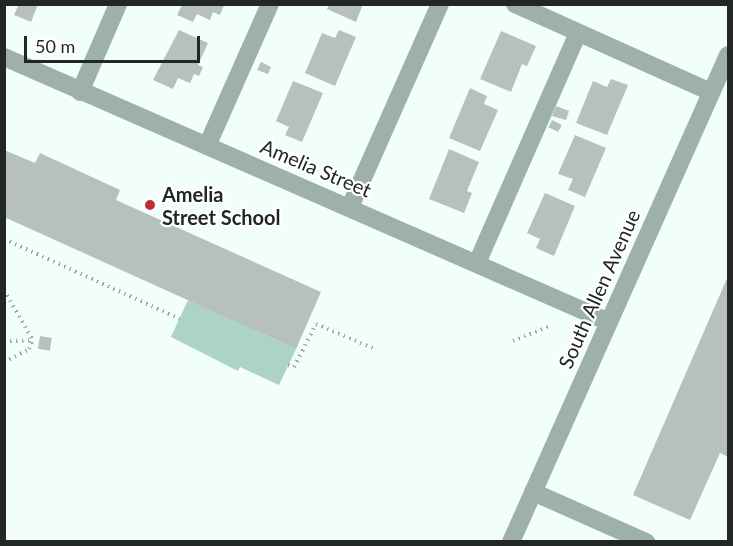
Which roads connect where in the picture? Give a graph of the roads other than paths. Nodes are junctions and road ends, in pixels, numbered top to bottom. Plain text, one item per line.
1 (118, 4) edge
2 (270, 4) edge
3 (440, 4) edge
4 (514, 4) edge
5 (578, 33) junction
6 (729, 55) edge
7 (4, 57) edge
8 (80, 92) junction
9 (711, 92) junction
10 (207, 146) junction
11 (350, 207) junction
12 (477, 263) junction
13 (609, 322) junction
14 (533, 492) junction
15 (511, 542) edge
16 (646, 542) edge

1 - 8 street
2 - 10 street
3 - 11 street
4 - 5 street
5 - 9 street
5 - 12 street
6 - 9 street, South Allen Avenue
7 - 8 street, Amelia Street
8 - 10 street, Amelia Street
9 - 13 street, South Allen Avenue
10 - 11 street, Amelia Street
11 - 12 street, Amelia Street
12 - 13 street, Amelia Street
13 - 14 street, South Allen Avenue
14 - 15 street, South Allen Avenue
14 - 16 street

